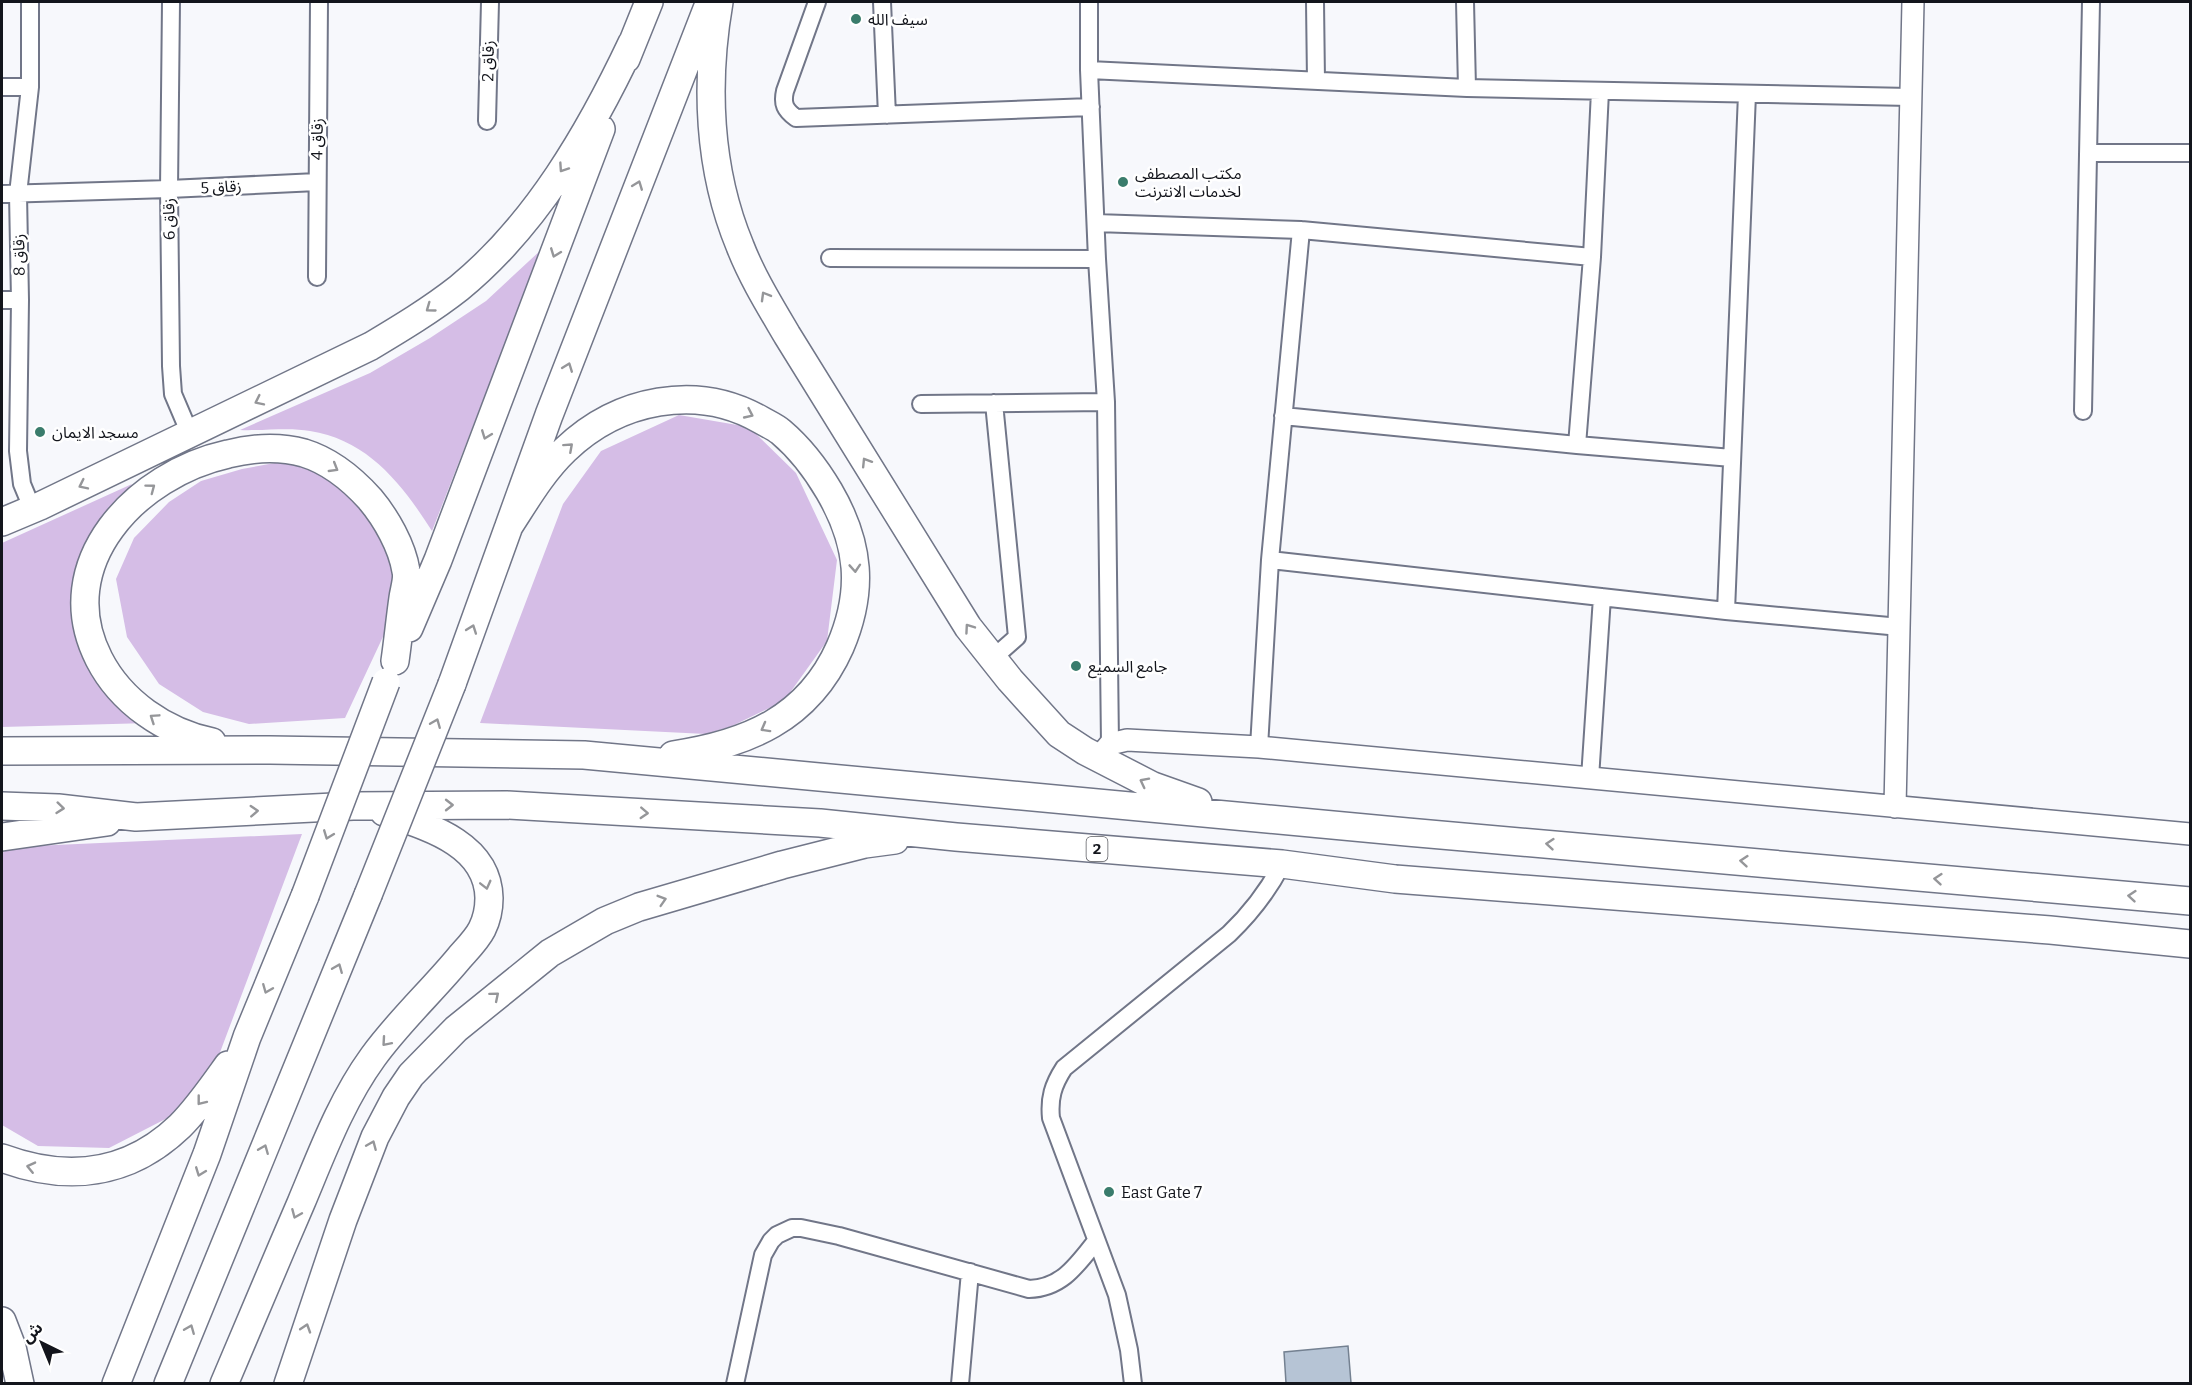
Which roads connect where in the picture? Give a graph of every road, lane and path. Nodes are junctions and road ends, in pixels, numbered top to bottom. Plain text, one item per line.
1 (30, 2) edge
2 (171, 2) edge
3 (319, 2) edge
4 (490, 2) edge
5 (648, 2) edge
6 (710, 2) edge
7 (718, 2) edge
8 (817, 2) edge
9 (882, 2) edge
10 (1089, 2) edge
11 (1315, 2) edge
12 (1465, 2) edge
13 (1913, 2) edge
14 (2091, 2) edge
15 (632, 43) junction
16 (1089, 70) junction
17 (1316, 81) junction
18 (2, 87) edge
19 (30, 87) junction
20 (1467, 88) junction
21 (1600, 91) junction
22 (1747, 94) junction
23 (1910, 97) junction
24 (1091, 107) junction
25 (887, 115) junction
26 (487, 122) dead end
27 (2088, 153) junction
28 (2190, 153) edge
29 (317, 182) junction
30 (168, 189) junction
31 (10, 194) edge
32 (1096, 223) junction
33 (1301, 230) junction
34 (1592, 257) junction
35 (830, 258) dead end
36 (1097, 258) junction
37 (316, 277) dead end
38 (2, 300) edge
39 (20, 300) junction
40 (1106, 402) junction
41 (994, 403) junction
42 (921, 404) dead end
43 (2083, 411) dead end
44 (1283, 416) junction
45 (190, 434) junction
46 (1577, 445) junction
47 (1732, 458) junction
48 (32, 508) junction
49 (2, 522) edge
50 (509, 526) junction
51 (1270, 560) junction
52 (1602, 597) junction
53 (1726, 611) junction
54 (1900, 627) junction
55 (992, 659) junction
56 (390, 672) junction
57 (1259, 747) junction
58 (270, 750) junction
59 (2, 751) edge
60 (1104, 751) junction
61 (584, 755) junction
62 (1590, 778) junction
63 (2, 806) edge
64 (353, 806) junction
65 (1895, 807) junction
66 (136, 817) junction
67 (1281, 820) junction
68 (2190, 834) edge
69 (2, 837) edge
70 (956, 837) junction
71 (1282, 864) junction
72 (2190, 901) edge
73 (2190, 944) edge
74 (247, 1037) junction
75 (2, 1158) edge
76 (1096, 1241) junction
77 (970, 1272) junction
78 (2, 1321) edge
79 (20, 1383) edge
80 (116, 1383) edge
81 (168, 1383) edge
82 (224, 1383) edge
83 (288, 1383) edge
84 (735, 1383) edge
85 (960, 1383) edge
86 (1132, 1383) edge

1 - 19 street, زقاق 8
2 - 30 street, زقاق 6
3 - 29 street, زقاق 4
4 - 26 street, زقاق 2
5 - 15 highway
50 -> 6 highway
55 -> 7 highway
8 - 25 street
9 - 25 street
10 - 16 street
11 - 17 street
12 - 20 street
13 - 23 street
14 - 27 street
15 -> 45 highway
15 -> 56 highway
16 - 17 street
16 - 24 street
17 - 20 street
18 - 19 street
19 - 31 street, زقاق 8
20 - 21 street
21 - 22 street
21 - 34 street
22 - 23 street
22 - 47 street
23 - 54 street
24 - 25 street
24 - 32 street
27 - 28 street
27 - 43 street
29 - 30 street, زقاق 5
29 - 37 street, زقاق 4
30 - 31 street, زقاق 5
30 - 45 street, زقاق 6
31 - 39 street, زقاق 8
32 - 33 street
32 - 36 street
33 - 34 street
33 - 44 street
34 - 46 street
35 - 36 street
36 - 40 street
38 - 39 street
39 - 48 street, زقاق 8
40 - 41 street
40 - 60 street
41 - 42 street
41 - 55 street
44 - 46 street
44 - 51 street
45 -> 48 highway
46 - 47 street
47 - 53 street
48 - 49 highway
50 -> 61 highway
81 -> 50 highway, bridge
51 - 52 street
51 - 57 street
52 - 53 street
52 - 62 street
53 - 54 street
54 - 65 street
55 - 60 highway
58 -> 56 highway
56 -> 74 highway, bridge
57 - 60 street
57 - 62 street
58 - 59 highway
58 - 61 highway
67 -> 60 highway
61 - 67 highway
62 - 65 street
63 -> 66 highway, 2
66 -> 64 highway, 2
64 -> 70 highway, 2
64 -> 82 highway
65 - 68 street
66 - 69 highway
72 -> 67 highway
70 - 71 highway, 2
83 -> 70 highway
71 - 73 highway, 2
71 - 76 street
74 -> 75 highway
74 -> 80 highway
76 - 77 street
76 - 86 street
77 - 84 street
77 - 85 street
78 - 79 highway

